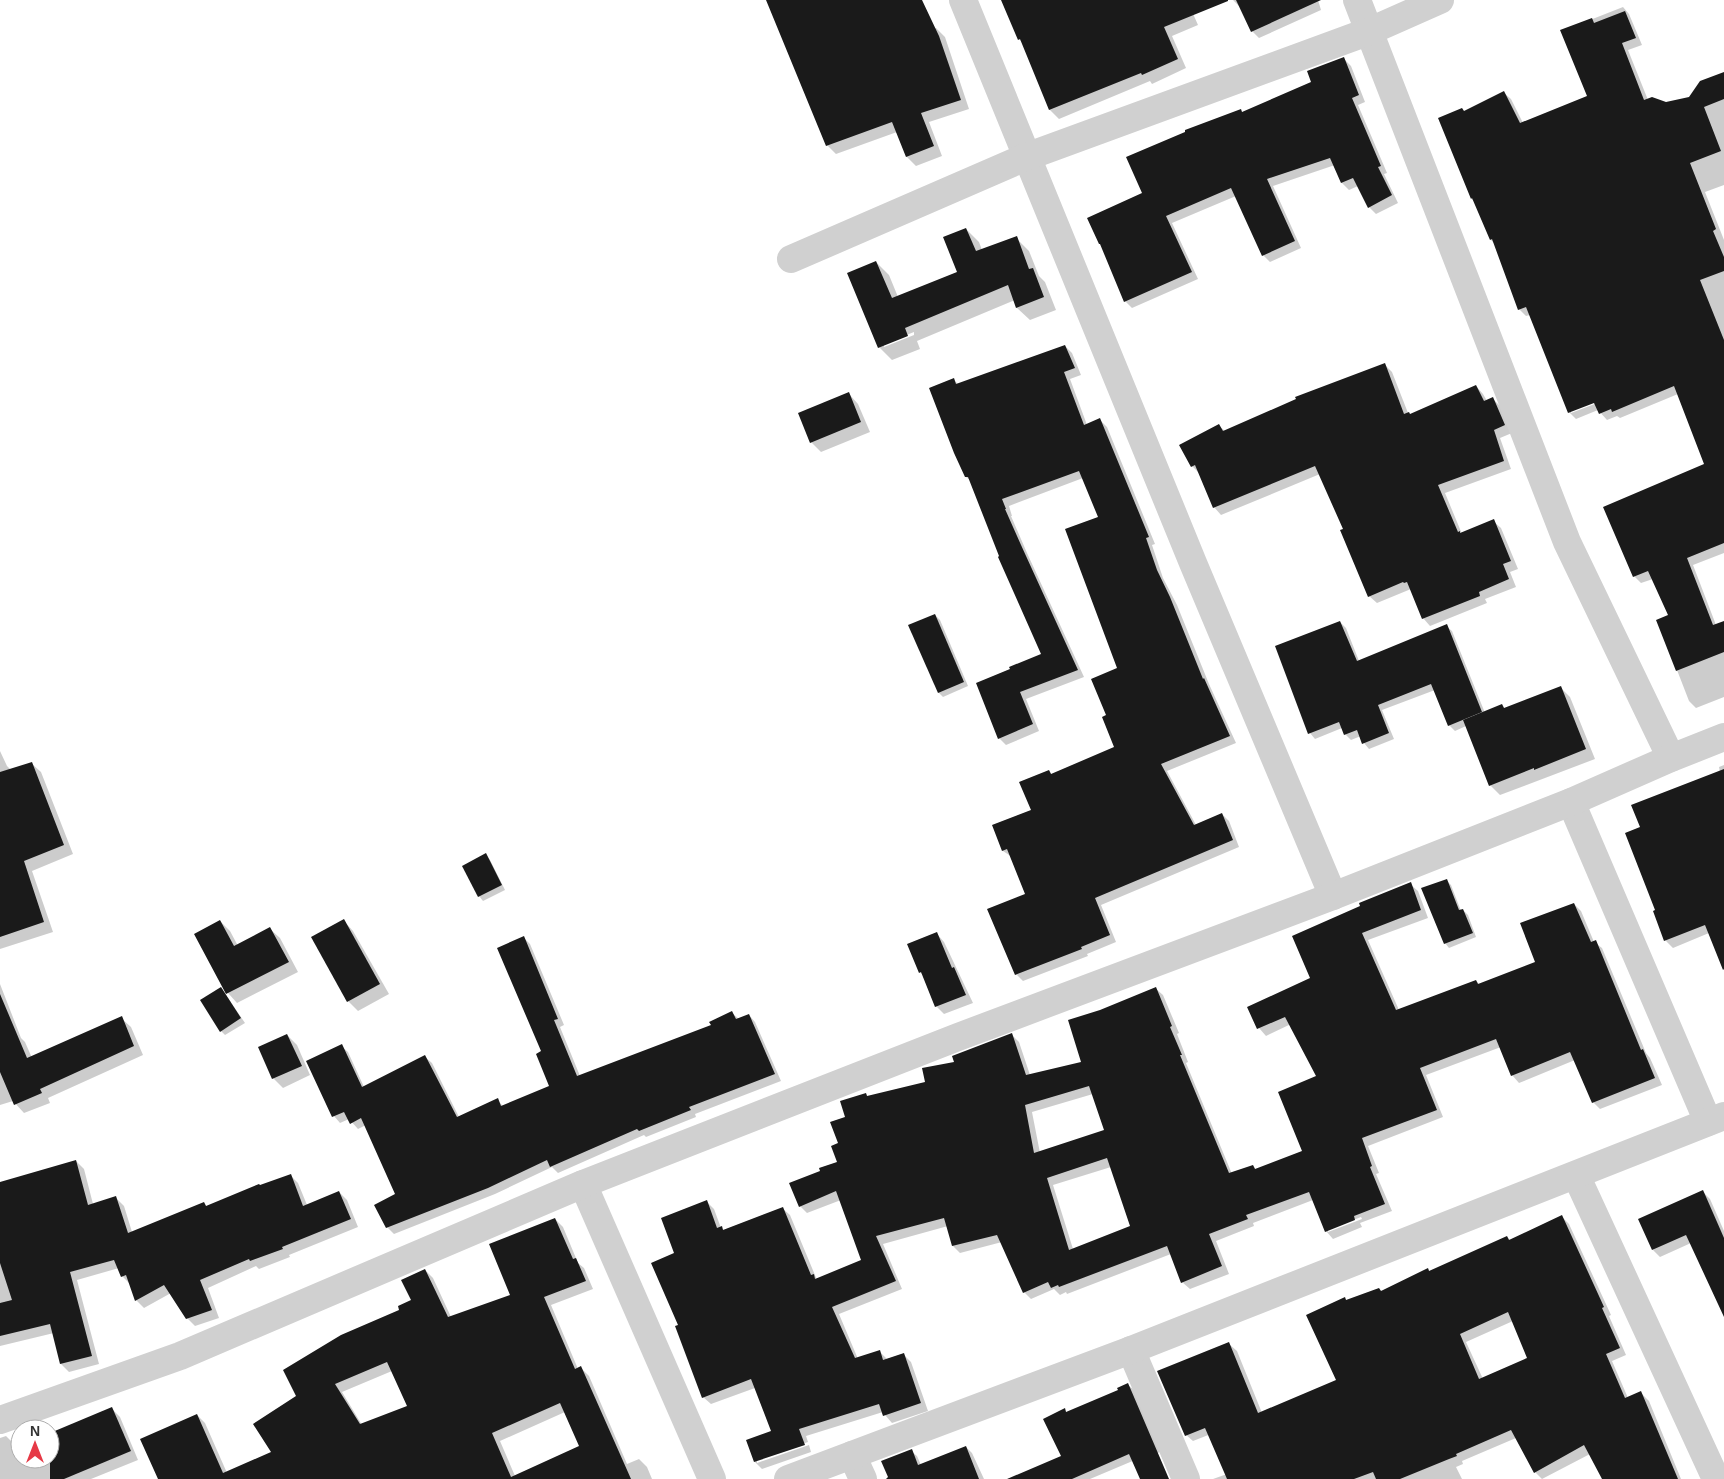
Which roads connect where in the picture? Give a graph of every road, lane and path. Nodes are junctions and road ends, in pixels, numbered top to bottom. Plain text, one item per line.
1 (963, 0) edge
2 (1356, 0) edge
3 (1440, 0) edge
4 (1370, 32) junction
5 (1026, 157) junction
6 (791, 259) dead end
7 (1724, 737) edge
8 (1671, 758) junction
9 (1571, 802) junction
10 (1333, 896) junction
11 (1716, 1119) edge
12 (1576, 1175) junction
13 (582, 1184) junction
14 (1132, 1350) junction
15 (0, 1420) edge
16 (858, 1467) edge
17 (712, 1479) edge
18 (788, 1479) edge
19 (1186, 1479) edge
20 (1716, 1479) edge

1 - 5 street
2 - 4 street
3 - 4 street
4 - 5 street
4 - 8 street
5 - 6 street
5 - 10 street
7 - 8 street
8 - 9 street
9 - 10 street
9 - 11 street
10 - 13 street
11 - 12 street
12 - 14 street
12 - 20 street
13 - 15 street
13 - 17 street
14 - 16 street
14 - 19 street
16 - 18 street

